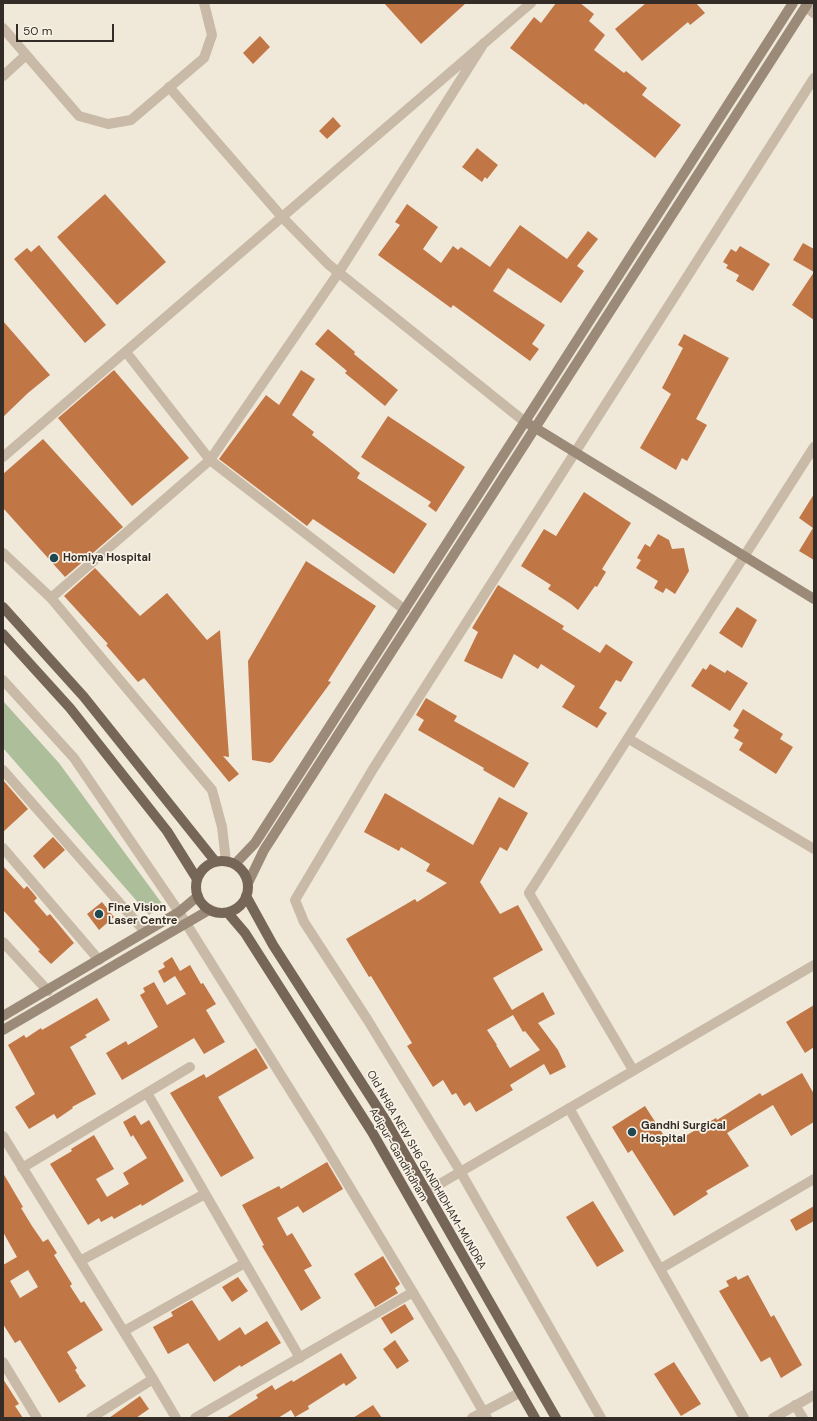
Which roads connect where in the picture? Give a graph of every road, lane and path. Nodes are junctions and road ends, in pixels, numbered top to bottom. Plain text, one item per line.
1 (204, 3) edge
2 (531, 3) edge
3 (793, 3) edge
4 (808, 6) edge
5 (3, 28) edge
6 (484, 43) junction
7 (26, 55) junction
8 (3, 76) edge
9 (814, 78) edge
10 (169, 87) junction
11 (282, 217) junction
12 (339, 272) junction
13 (126, 352) junction
14 (525, 422) junction
15 (535, 428) junction
16 (814, 447) edge
17 (576, 453) junction
18 (3, 457) edge
19 (210, 460) junction
20 (3, 553) edge
21 (744, 556) junction
22 (51, 598) junction
23 (814, 599) edge
24 (3, 607) edge
25 (405, 610) junction
26 (3, 634) edge
27 (3, 680) edge
28 (629, 739) junction
29 (3, 770) edge
30 (3, 848) edge
31 (814, 849) edge
32 (215, 861) junction
33 (230, 862) junction
34 (197, 879) junction
35 (248, 883) junction
36 (198, 896) junction
37 (246, 896) junction
38 (210, 910) junction
39 (179, 912) junction
40 (228, 913) junction
41 (186, 923) junction
42 (146, 932) junction
43 (3, 942) edge
44 (99, 960) junction
45 (814, 965) edge
46 (48, 991) junction
47 (3, 1016) edge
48 (3, 1030) edge
49 (190, 1067) dead end
50 (633, 1070) junction
51 (147, 1092) junction
52 (569, 1108) junction
53 (3, 1136) edge
54 (22, 1168) junction
55 (460, 1171) junction
56 (814, 1179) edge
57 (426, 1192) junction
58 (205, 1194) junction
59 (80, 1261) junction
60 (245, 1263) junction
61 (660, 1268) junction
62 (413, 1292) junction
63 (124, 1331) junction
64 (300, 1358) junction
65 (3, 1362) edge
66 (153, 1379) junction
67 (521, 1392) junction
68 (814, 1395) edge
69 (795, 1406) junction
70 (485, 1415) edge
71 (37, 1418) edge
72 (91, 1418) edge
73 (176, 1418) edge
74 (195, 1418) edge
75 (472, 1418) edge
76 (535, 1418) edge
77 (556, 1418) edge
78 (601, 1418) edge
79 (744, 1418) edge
80 (773, 1418) edge
81 (802, 1418) edge

1 - 10 street
2 - 6 street
3 - 14 street
4 - 15 street
5 - 7 street
6 - 11 street
6 - 12 street
7 - 8 street
7 - 10 street
9 - 17 street
10 - 11 street
11 - 12 street
11 - 13 street
12 - 14 street
12 - 19 street
13 - 18 street
13 - 19 street
14 - 15 street
14 - 25 street
15 - 17 street
15 - 35 street
16 - 21 street
17 - 21 street
17 - 55 street
19 - 22 street
19 - 25 street
20 - 22 street
21 - 23 street
21 - 28 street
22 - 33 street
24 - 32 main road
25 - 33 street
26 - 34 main road
27 - 39 street
28 - 31 street
28 - 50 street
29 - 42 street
30 - 44 street
32 - 33 main road
32 - 34 main road
33 - 35 main road
34 - 36 main road
35 - 37 main road
36 - 38 main road
36 - 39 street
37 - 40 main road
37 - 57 main road, Old NH8A NEW SH6 GANDHIDHAM-MUNDRA
38 - 40 main road
38 - 41 street
39 - 41 street
39 - 42 street
40 - 67 main road, Adipur-Gandhidham
41 - 48 street
41 - 62 street
42 - 44 street
43 - 46 street
44 - 46 street
45 - 50 street
46 - 47 street
49 - 51 street
50 - 52 street
51 - 54 street
51 - 58 street
52 - 55 street
52 - 61 street
53 - 54 street
54 - 59 street
55 - 57 street
55 - 78 street
56 - 61 street
57 - 77 main road, Old NH8A NEW SH6 GANDHIDHAM-MUNDRA
58 - 59 street
58 - 60 street
59 - 63 street
60 - 63 street
60 - 64 street
61 - 79 street
62 - 64 street
62 - 70 street
63 - 66 street
64 - 74 street
65 - 71 street
66 - 72 street
66 - 73 street
67 - 70 street
67 - 76 main road, Adipur-Gandhidham
68 - 69 street
69 - 80 street
69 - 81 street
70 - 75 street

